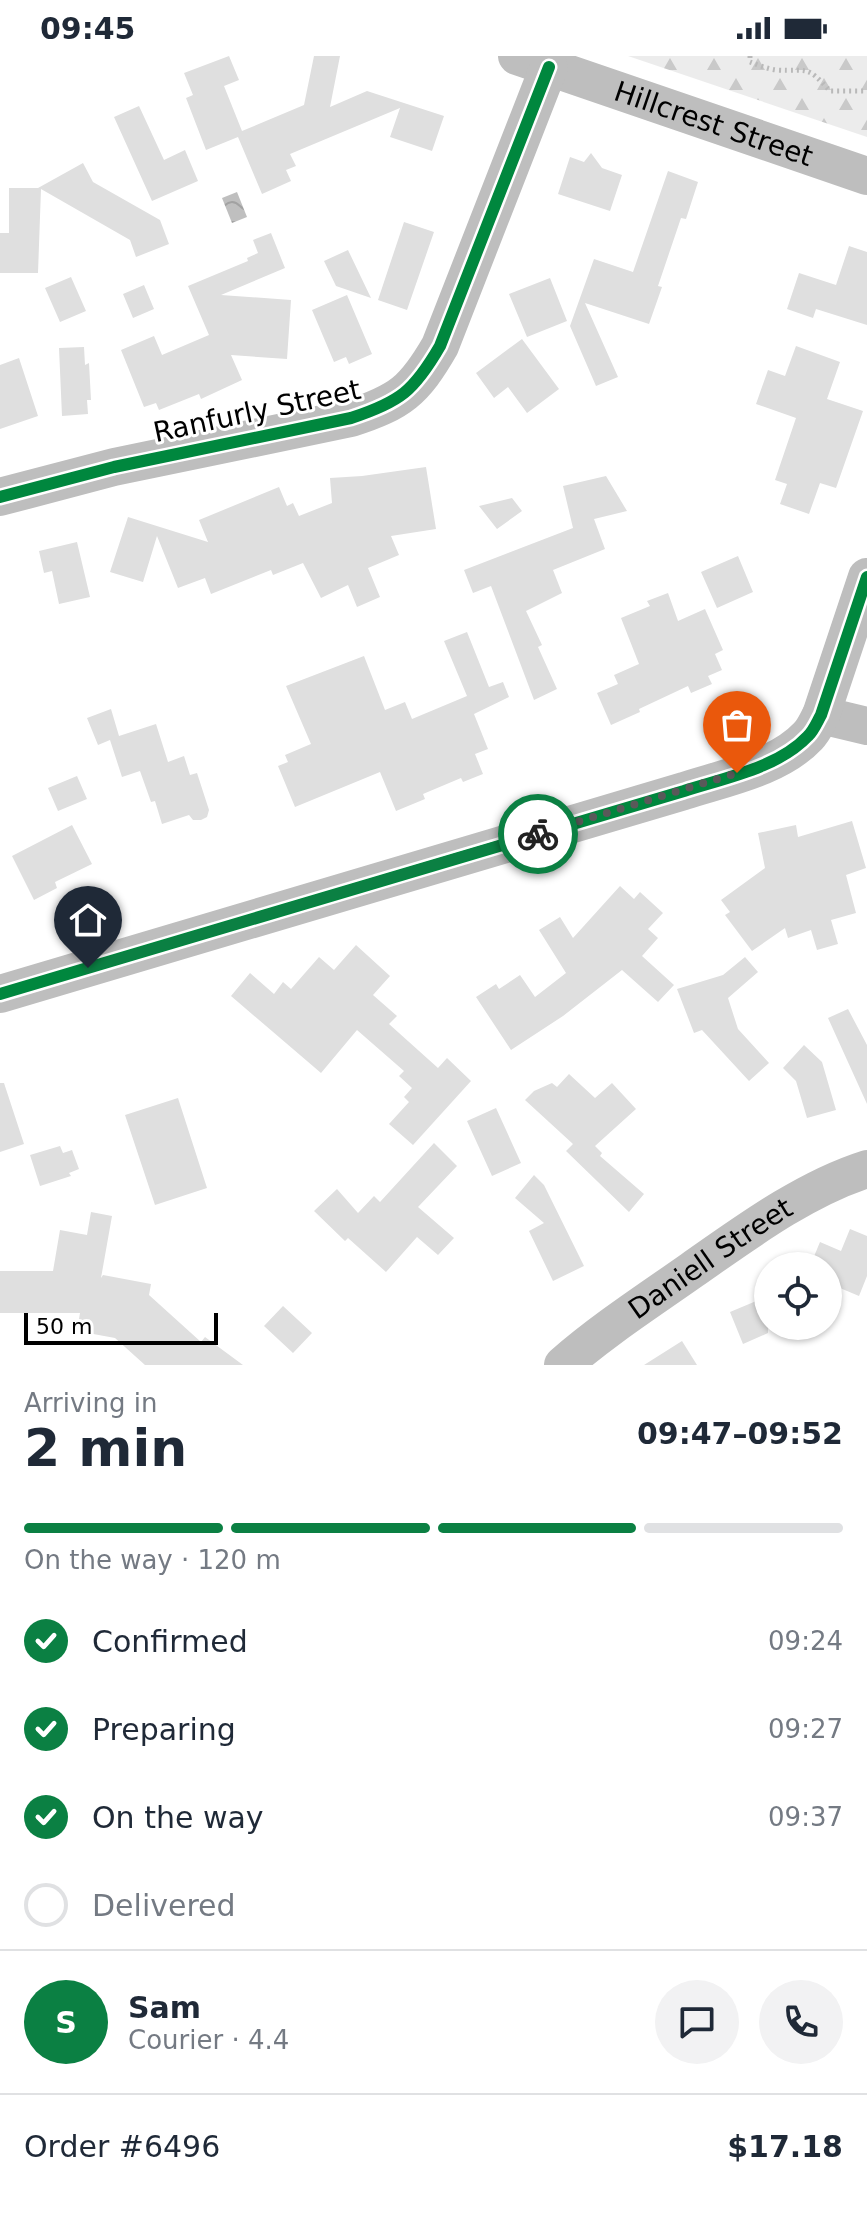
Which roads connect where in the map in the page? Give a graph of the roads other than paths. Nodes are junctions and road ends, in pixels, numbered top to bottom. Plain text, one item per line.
1 (533, 62) edge
2 (867, 176) edge
3 (0, 497) edge
4 (867, 577) edge
5 (821, 715) junction
6 (867, 726) edge
7 (0, 994) edge
8 (867, 1169) edge
9 (563, 1365) edge

1 - 2 street, Hillcrest Street
1 - 3 street, Ranfurly Street
4 - 5 street
5 - 6 street
5 - 7 street
8 - 9 street, Daniell Street

